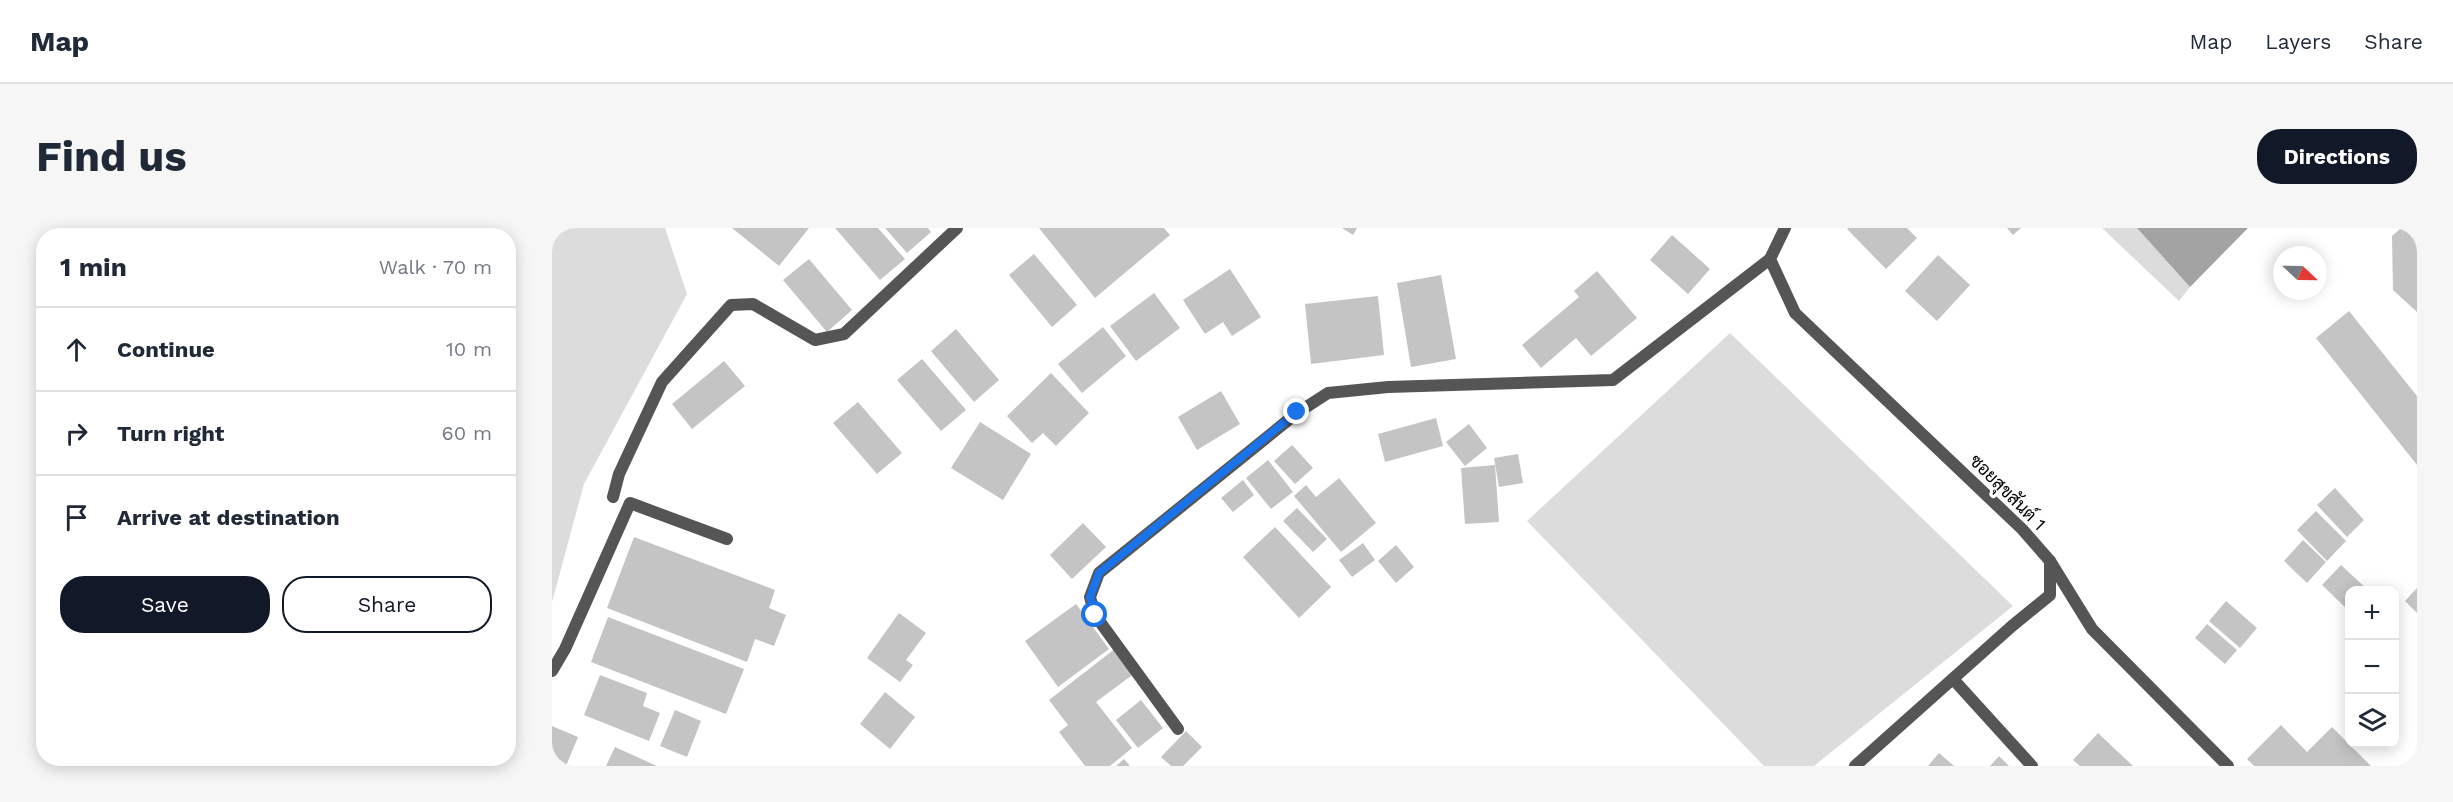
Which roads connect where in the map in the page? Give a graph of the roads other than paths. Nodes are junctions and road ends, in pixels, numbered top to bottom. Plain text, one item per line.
1 (957, 228) edge
2 (1785, 228) edge
3 (1770, 259) junction
4 (613, 497) dead end
5 (727, 539) dead end
6 (2050, 561) junction
7 (552, 671) edge
8 (1953, 679) junction
9 (1178, 729) dead end
10 (1855, 766) edge
11 (2032, 766) edge
12 (2228, 766) edge

1 - 4 street
2 - 3 street
3 - 6 street, ซอยสุขสันต์ 1
3 - 9 street
5 - 7 street
6 - 8 street
6 - 12 street, ซอยสุขสันต์ 1
8 - 10 street
8 - 11 street

